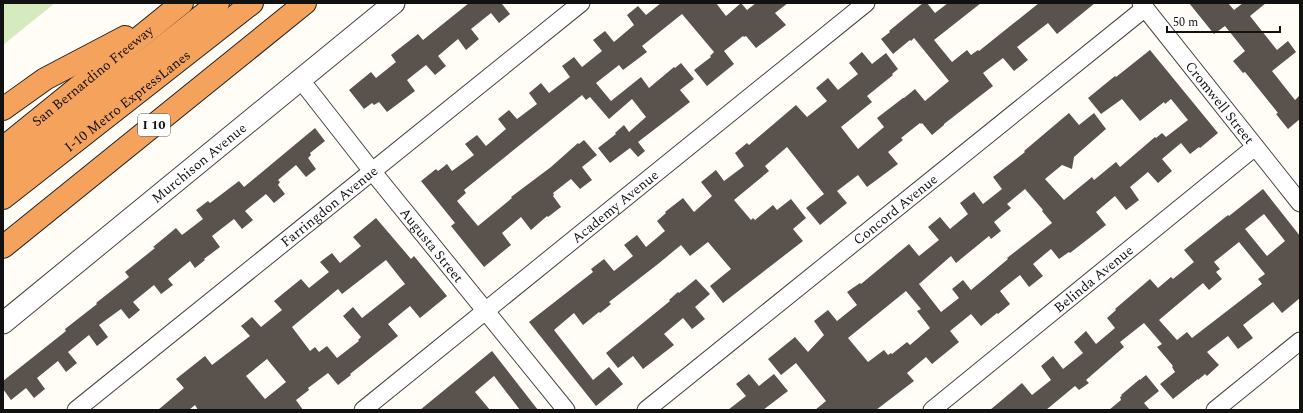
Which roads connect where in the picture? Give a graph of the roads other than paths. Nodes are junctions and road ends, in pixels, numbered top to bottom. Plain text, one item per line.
1 (182, 3) edge
2 (218, 3) edge
3 (252, 3) edge
4 (306, 3) edge
5 (394, 3) edge
6 (581, 3) edge
7 (866, 3) edge
8 (1142, 6) edge
9 (165, 17) junction
10 (300, 79) junction
11 (3, 109) edge
12 (1255, 147) junction
13 (3, 148) edge
14 (372, 171) junction
15 (3, 173) edge
16 (3, 198) edge
17 (1300, 203) edge
18 (3, 247) edge
19 (486, 312) junction
20 (3, 322) edge
21 (1300, 341) edge
22 (76, 410) edge
23 (363, 410) edge
24 (566, 410) edge
25 (646, 410) edge
26 (932, 410) edge
27 (1215, 410) edge

1 - 9 highway, San Bernardino Freeway
2 - 15 highway, I-10 Metro ExpressLanes
3 - 16 highway, I-10 Metro ExpressLanes
4 - 18 highway, I 10
5 - 10 street, Murchison Avenue
6 - 14 street, Farringdon Avenue
7 - 19 street, Academy Avenue
8 - 12 street, Cromwell Street
8 - 25 street, Concord Avenue
9 - 11 highway
9 - 13 highway, San Bernardino Freeway
10 - 14 street, Augusta Street
10 - 20 street, Murchison Avenue
12 - 17 street, Cromwell Street
12 - 26 street, Belinda Avenue
14 - 19 street, Augusta Street
14 - 22 street, Farringdon Avenue
19 - 23 street, Academy Avenue
19 - 24 street, Augusta Street
21 - 27 street

